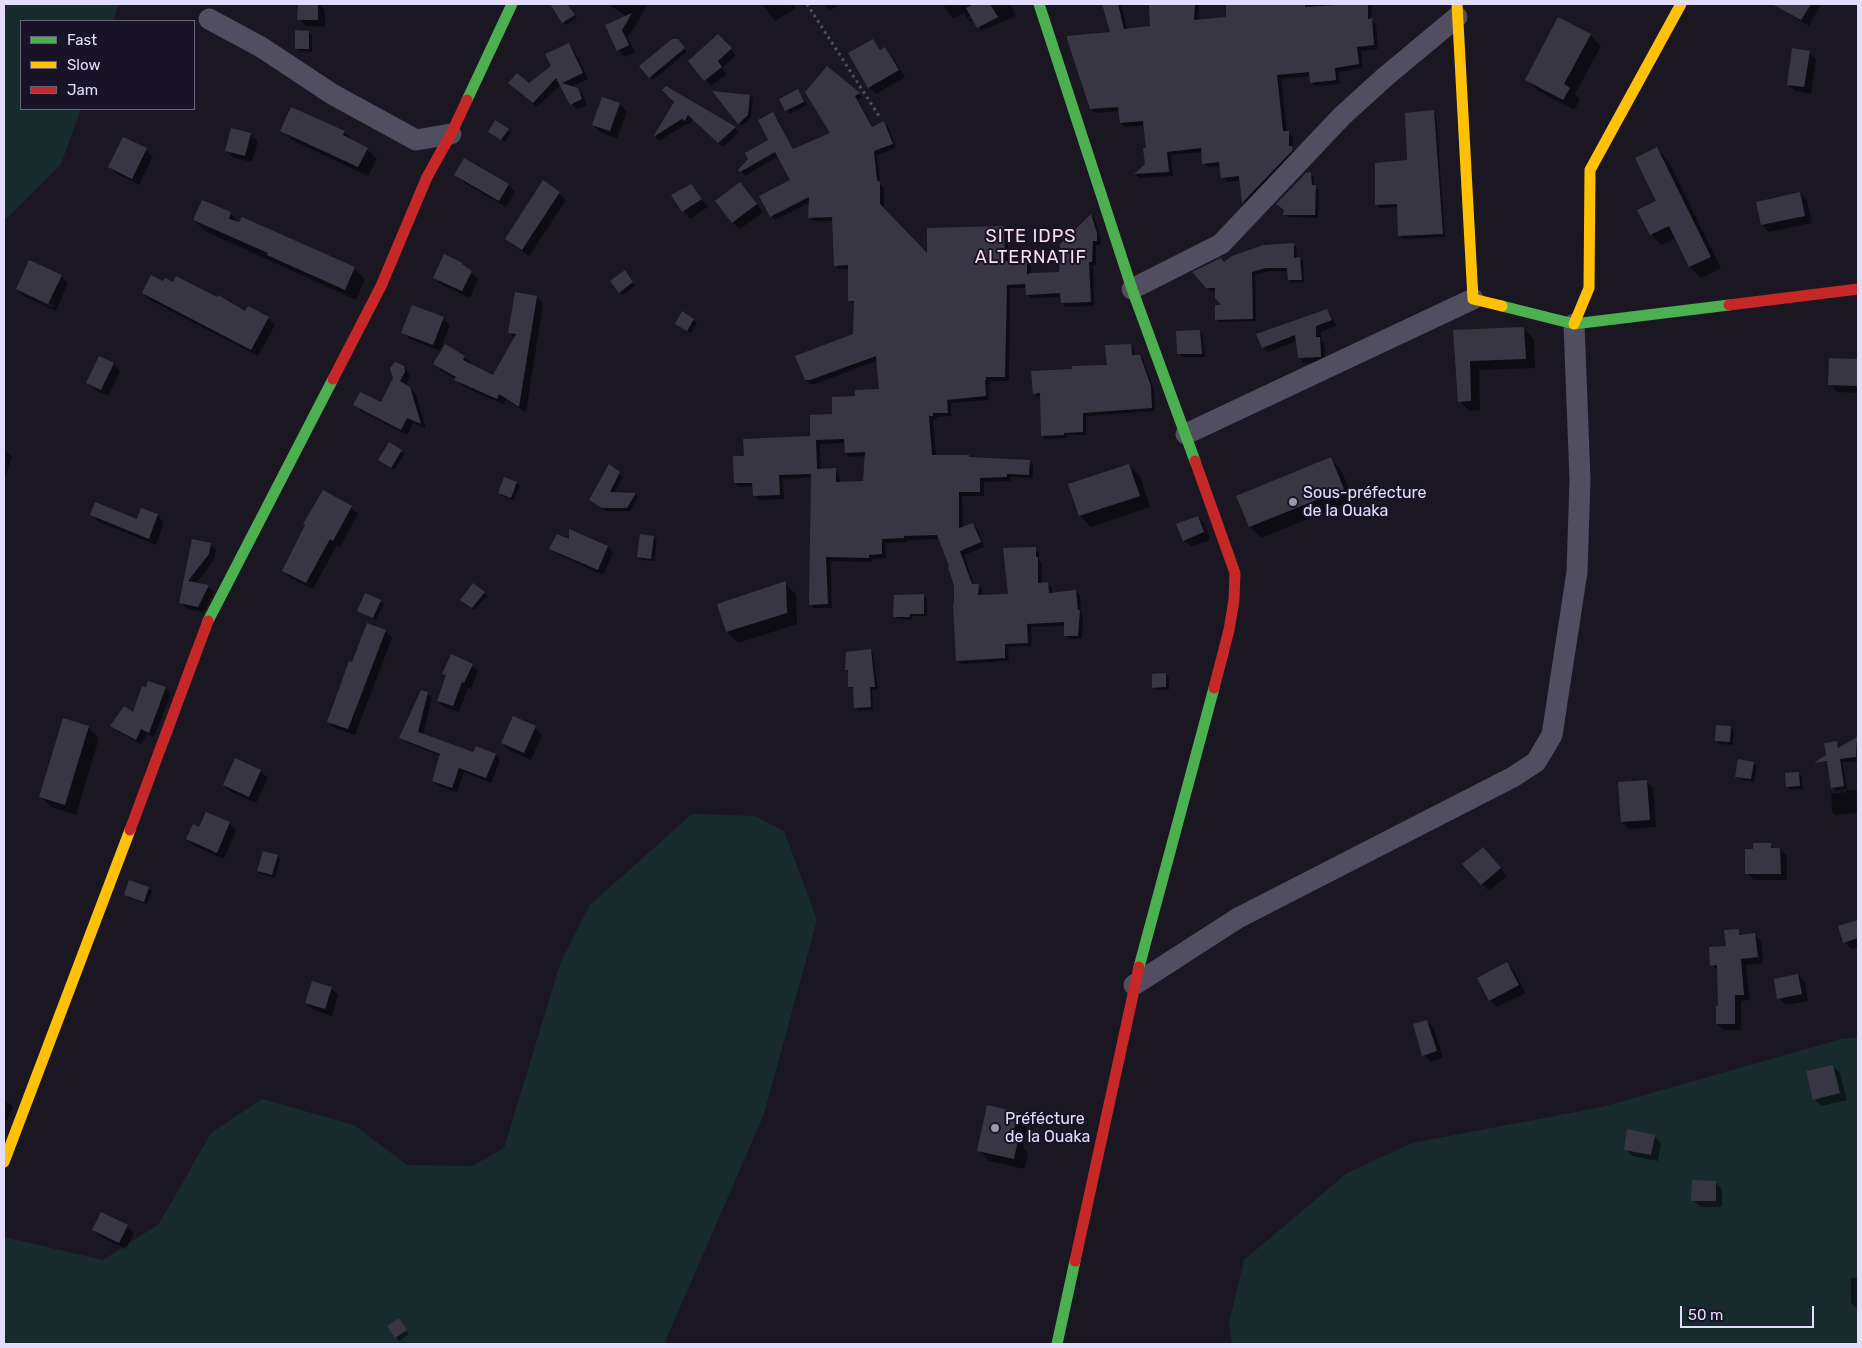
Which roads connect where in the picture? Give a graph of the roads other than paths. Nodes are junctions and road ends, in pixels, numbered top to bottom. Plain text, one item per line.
1 (512, 4) edge
2 (1038, 4) edge
3 (1681, 4) edge
4 (1457, 11) edge
5 (209, 19) dead end
6 (452, 134) junction
7 (1132, 289) junction
8 (1858, 289) edge
9 (1474, 299) junction
10 (1574, 324) junction
11 (1186, 434) junction
12 (1134, 985) junction
13 (4, 1162) edge
14 (1057, 1344) edge

1 - 6 street
2 - 7 street
3 - 10 street
4 - 7 street
4 - 9 street
5 - 6 street
6 - 13 street
7 - 11 street
8 - 10 street
9 - 10 street
9 - 11 street
10 - 12 street
11 - 12 street
12 - 14 street

